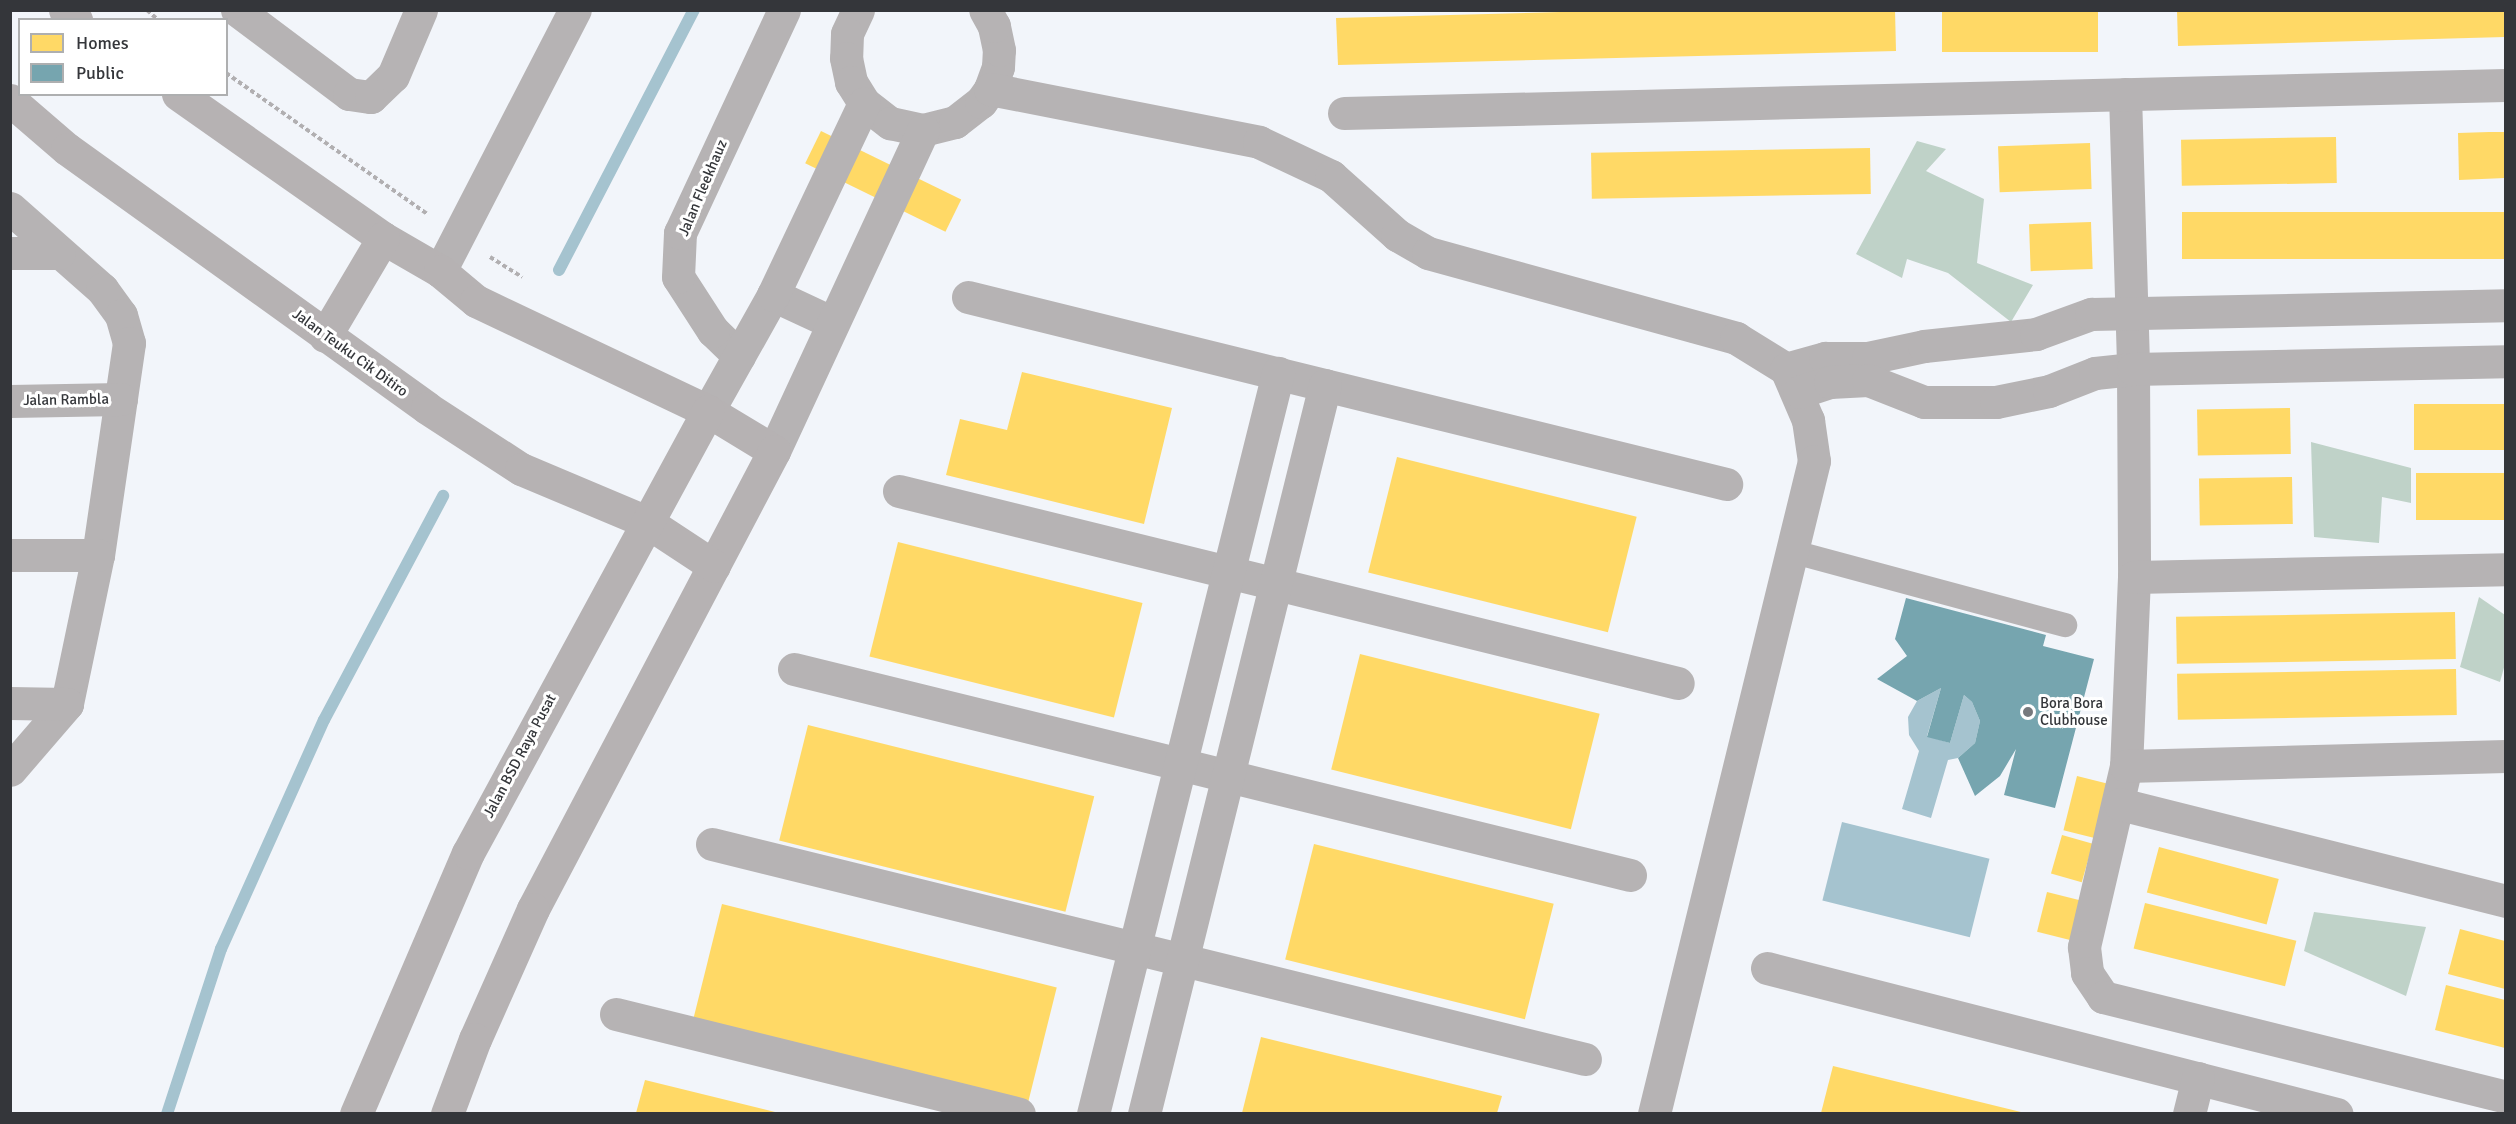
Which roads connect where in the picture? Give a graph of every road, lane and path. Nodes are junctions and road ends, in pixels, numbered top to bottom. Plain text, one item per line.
1 (237, 10) edge
2 (421, 10) edge
3 (575, 10) edge
4 (784, 10) edge
5 (858, 10) edge
6 (985, 10) edge
7 (228, 74) edge
8 (994, 78) junction
9 (2505, 85) edge
10 (2125, 94) junction
11 (181, 96) edge
12 (10, 100) edge
13 (864, 103) junction
14 (1344, 112) dead end
15 (923, 130) junction
16 (10, 208) edge
17 (458, 236) junction
18 (383, 238) junction
19 (10, 253) edge
20 (58, 253) junction
21 (440, 271) junction
22 (528, 281) dead end
23 (773, 295) junction
24 (968, 297) dead end
25 (2505, 305) edge
26 (2131, 312) junction
27 (833, 323) junction
28 (325, 336) junction
29 (1924, 346) junction
30 (739, 356) junction
31 (2505, 361) edge
32 (2133, 369) junction
33 (1278, 373) junction
34 (1793, 381) junction
35 (1325, 385) junction
36 (121, 399) junction
37 (10, 402) edge
38 (1924, 402) junction
39 (708, 411) junction
40 (774, 451) junction
41 (1726, 484) dead end
42 (899, 491) dead end
43 (646, 522) junction
44 (1794, 552) junction
45 (10, 555) edge
46 (98, 555) junction
47 (714, 566) junction
48 (2505, 569) edge
49 (1228, 572) junction
50 (2134, 577) junction
51 (1276, 584) junction
52 (2065, 625) dead end
53 (794, 669) dead end
54 (1678, 683) dead end
55 (10, 703) edge
56 (67, 704) junction
57 (2505, 756) edge
58 (1180, 765) junction
59 (2126, 766) junction
60 (10, 770) edge
61 (1228, 776) junction
62 (2120, 804) junction
63 (712, 844) dead end
64 (1630, 875) dead end
65 (2505, 901) edge
66 (1134, 948) junction
67 (1182, 960) junction
68 (1767, 968) dead end
69 (616, 1014) dead end
70 (1585, 1059) dead end
71 (2198, 1078) junction
72 (2505, 1097) edge
73 (357, 1113) edge
74 (447, 1113) edge
75 (1019, 1113) edge
76 (1093, 1113) edge
77 (1144, 1113) edge
78 (1654, 1113) edge
79 (2189, 1113) edge
80 (2337, 1113) edge

1 - 2 street
3 - 17 street
4 - 30 street, Jalan Fleekhauz
5 - 13 street
6 - 8 street
7 - 17 path
8 - 15 street
8 - 34 street
9 - 10 street
10 - 14 street
10 - 26 street
11 - 18 main road
12 - 28 main road, Jalan Teuku Cik Ditiro
13 - 15 street
13 - 23 street
15 - 27 street
16 - 20 street
17 - 21 street
17 - 22 path
18 - 21 main road
18 - 28 main road
19 - 20 street
20 - 36 street
21 - 39 main road
23 - 27 street
23 - 30 street
24 - 33 street
25 - 26 street
26 - 29 street
26 - 32 street
27 - 40 street
28 - 43 main road, Jalan Teuku Cik Ditiro
29 - 34 street
29 - 38 street
30 - 39 street
31 - 32 street
32 - 38 street
32 - 50 street
33 - 35 street
33 - 49 street
34 - 38 street
34 - 44 street
35 - 41 street
35 - 51 street
36 - 37 street, Jalan Rambla
36 - 46 street
39 - 40 main road
39 - 43 main road, Jalan BSD Raya Pusat
40 - 47 main road
42 - 49 street
43 - 47 main road, Jalan Teuku Cik Ditiro
43 - 73 main road, Jalan BSD Raya Pusat
44 - 52 lane
44 - 78 street
45 - 46 street
46 - 56 street
47 - 74 main road
48 - 50 street
49 - 51 street
49 - 58 street
50 - 59 street
51 - 54 street
51 - 61 street
53 - 58 street
55 - 56 street
56 - 60 street
57 - 59 street
58 - 61 street
58 - 66 street
59 - 62 street
61 - 64 street
61 - 67 street
62 - 65 street
62 - 72 street
63 - 66 street
66 - 67 street
66 - 76 street
67 - 70 street
67 - 77 street
68 - 71 street
69 - 75 street
71 - 79 street
71 - 80 street

